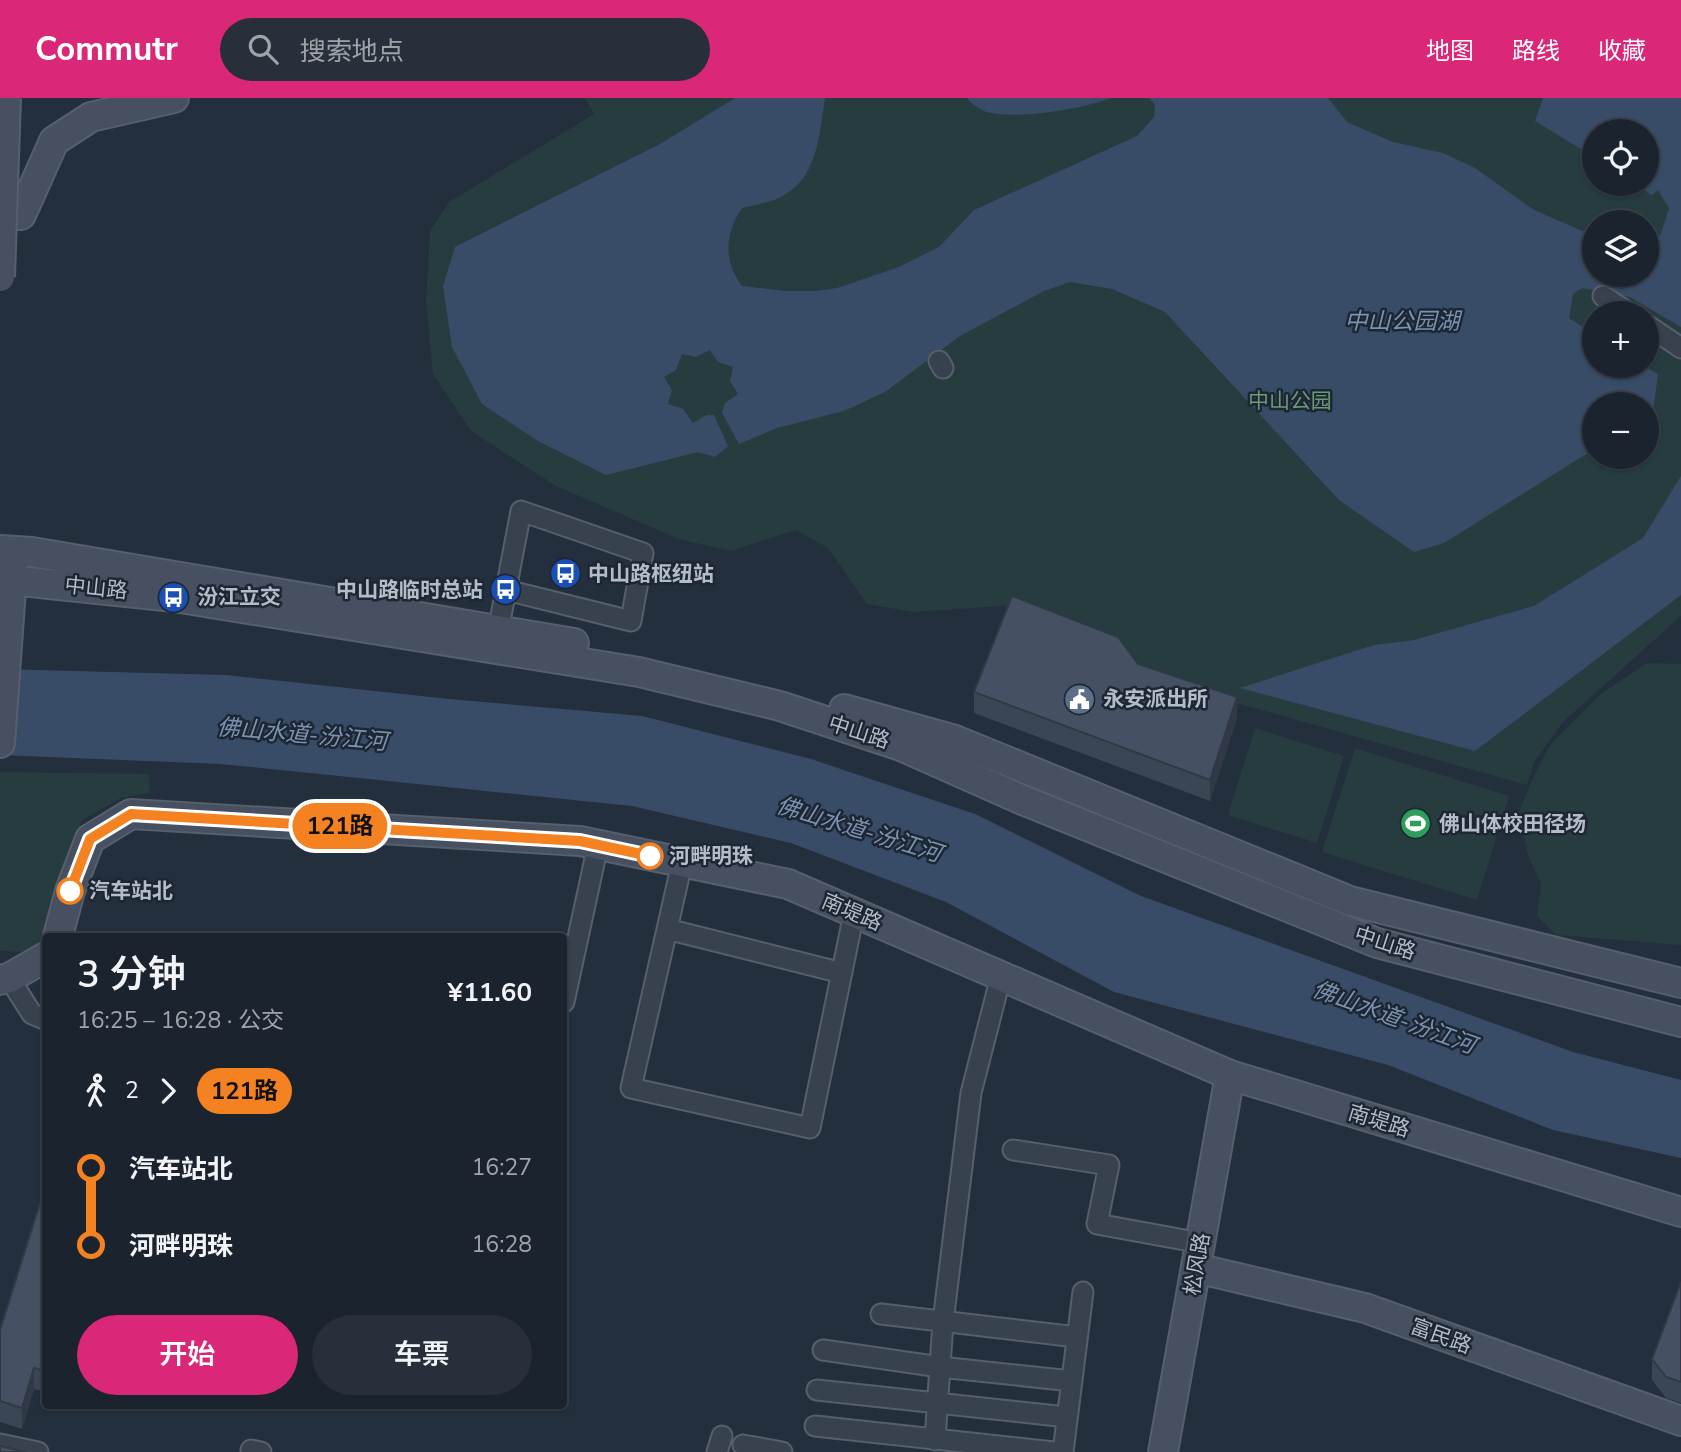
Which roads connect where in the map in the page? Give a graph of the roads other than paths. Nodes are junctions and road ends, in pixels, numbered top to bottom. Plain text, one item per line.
1 (6, 98) edge
2 (174, 98) edge
3 (11, 215) edge
4 (0, 277) edge
5 (1603, 296) dead end
6 (1611, 301) edge
7 (1659, 333) edge
8 (1681, 348) edge
9 (7, 550) edge
10 (6, 580) edge
11 (506, 590) junction
12 (496, 640) junction
13 (0, 743) edge
14 (598, 845) junction
15 (682, 863) junction
16 (854, 913) junction
17 (667, 929) junction
18 (59, 933) edge
19 (42, 959) edge
20 (842, 973) junction
21 (1000, 976) junction
22 (5, 979) edge
23 (1681, 983) edge
24 (567, 988) edge
25 (42, 1018) edge
26 (1681, 1022) edge
27 (1230, 1075) junction
28 (1013, 1150) dead end
29 (1681, 1212) edge
30 (1198, 1255) junction
31 (1083, 1292) dead end
32 (881, 1314) dead end
33 (943, 1322) junction
34 (1077, 1337) junction
35 (823, 1350) dead end
36 (940, 1367) junction
37 (1072, 1381) junction
38 (817, 1390) dead end
39 (938, 1402) junction
40 (1067, 1416) junction
41 (1681, 1421) edge
42 (815, 1426) dead end
43 (935, 1440) junction
44 (0, 1444) edge
45 (743, 1445) dead end
46 (38, 1452) edge
47 (782, 1452) edge
48 (1054, 1452) edge
49 (1063, 1452) edge
50 (1163, 1452) edge

1 - 4 street, bridge
2 - 3 street
5 - 6 street
7 - 8 street
9 - 10 street
9 - 12 street, 中山路
10 - 12 street, 中山路
10 - 13 street
11 - 11 street
11 - 12 street
12 - 23 street, 中山路
12 - 26 street, 中山路
14 - 15 street, 南堤路
14 - 18 street, 南堤路
14 - 24 street
15 - 16 street, 南堤路
15 - 17 street
16 - 20 street
16 - 21 street, 南堤路
17 - 20 street
17 - 20 street
19 - 22 street
21 - 27 street, 南堤路
21 - 33 street
22 - 25 street
27 - 29 street, 南堤路
27 - 30 street, 松风路
28 - 30 street
30 - 41 street, 富民路
30 - 50 street, 松风路
31 - 34 street
32 - 33 street
33 - 34 street
33 - 36 street
34 - 37 street
35 - 36 street
36 - 37 street
36 - 39 street
37 - 40 street
38 - 39 street
39 - 40 street
39 - 43 street
40 - 49 street
42 - 43 street
43 - 48 street
44 - 46 street
45 - 47 street

